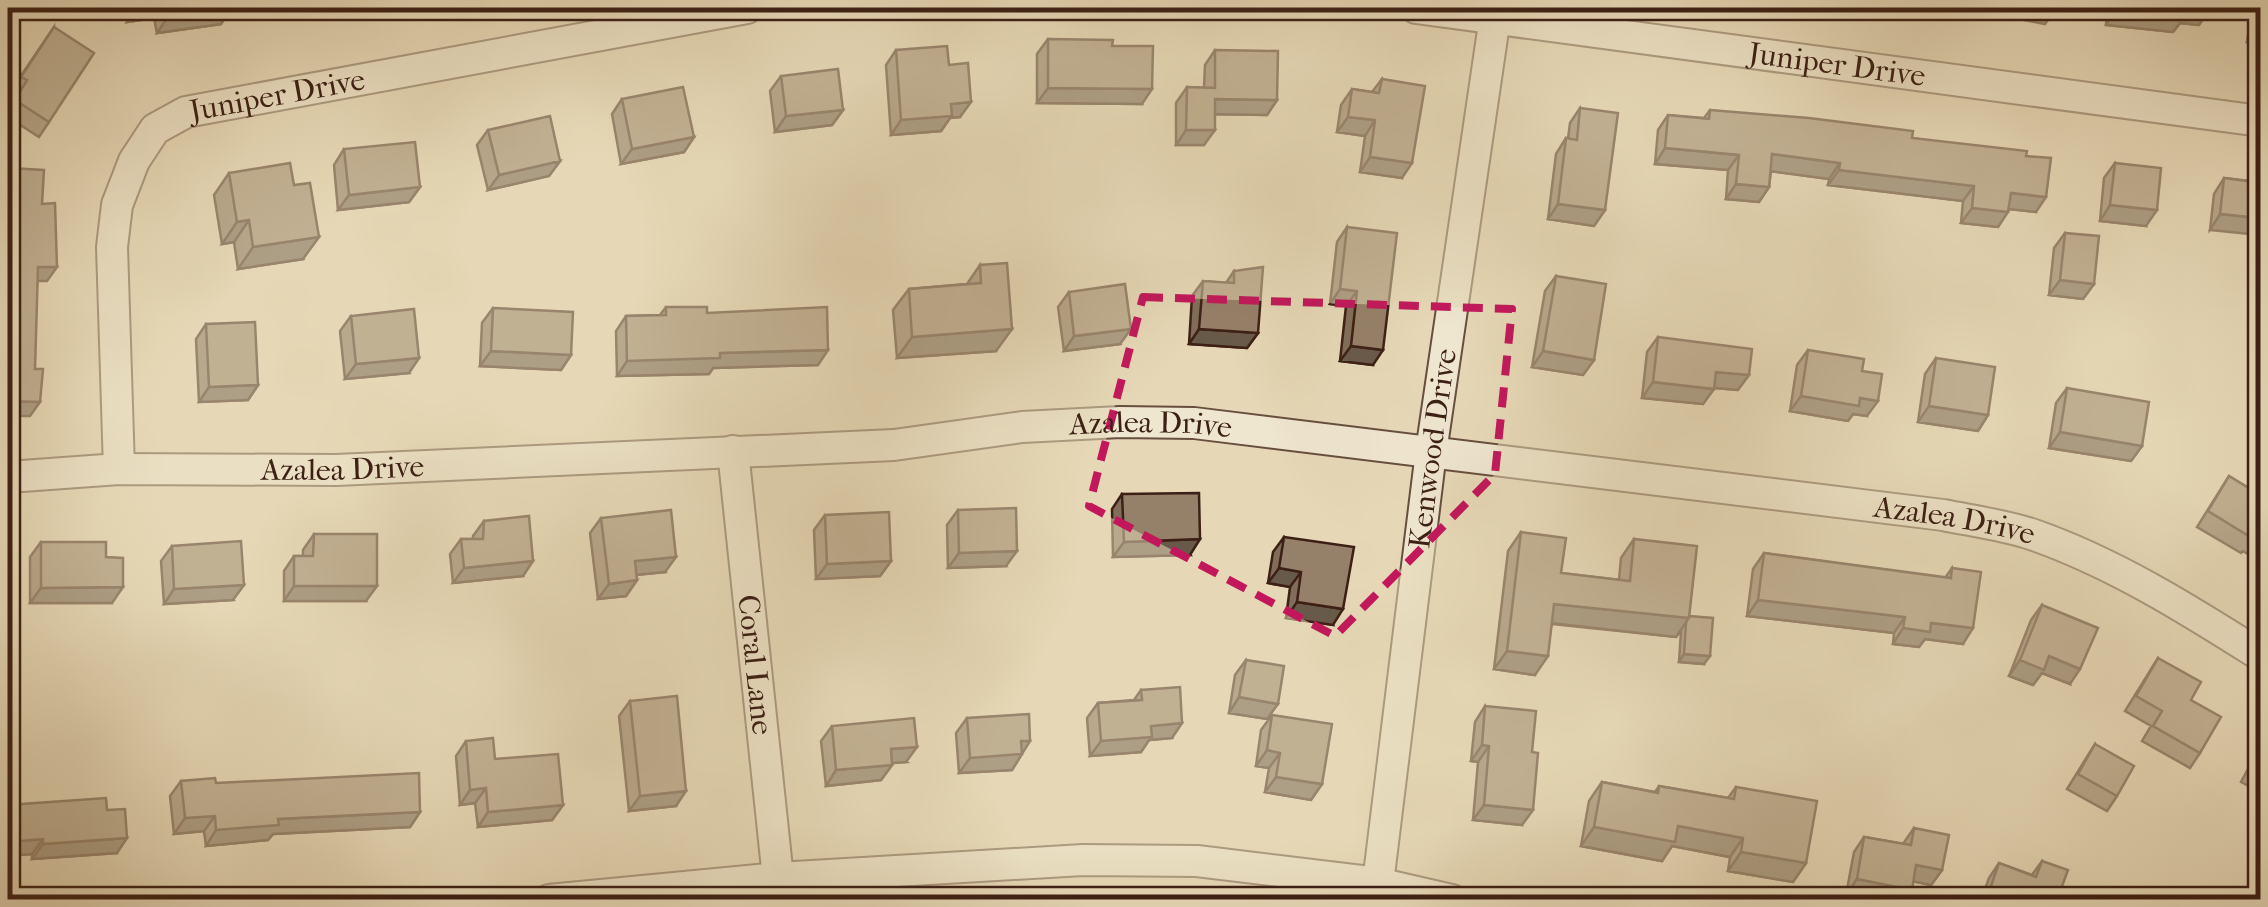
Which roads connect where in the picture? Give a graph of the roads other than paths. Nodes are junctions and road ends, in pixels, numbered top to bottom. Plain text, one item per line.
1 (747, 8) edge
2 (1416, 8) edge
3 (1495, 17) junction
4 (2260, 121) edge
5 (733, 451) junction
6 (1430, 452) junction
7 (119, 469) junction
8 (8, 477) edge
9 (2260, 655) edge
10 (778, 878) junction
11 (1378, 883) junction
12 (549, 900) edge
13 (1452, 900) edge

1 - 7 street, Juniper Drive
2 - 3 street, Juniper Drive
3 - 4 street, Juniper Drive
3 - 6 street, Kenwood Drive
5 - 6 street, Azalea Drive
5 - 7 street, Azalea Drive
5 - 10 street, Coral Lane
6 - 9 street, Azalea Drive
6 - 11 street, Kenwood Drive
7 - 8 street, Azalea Drive
10 - 11 street
10 - 12 street
11 - 13 street

